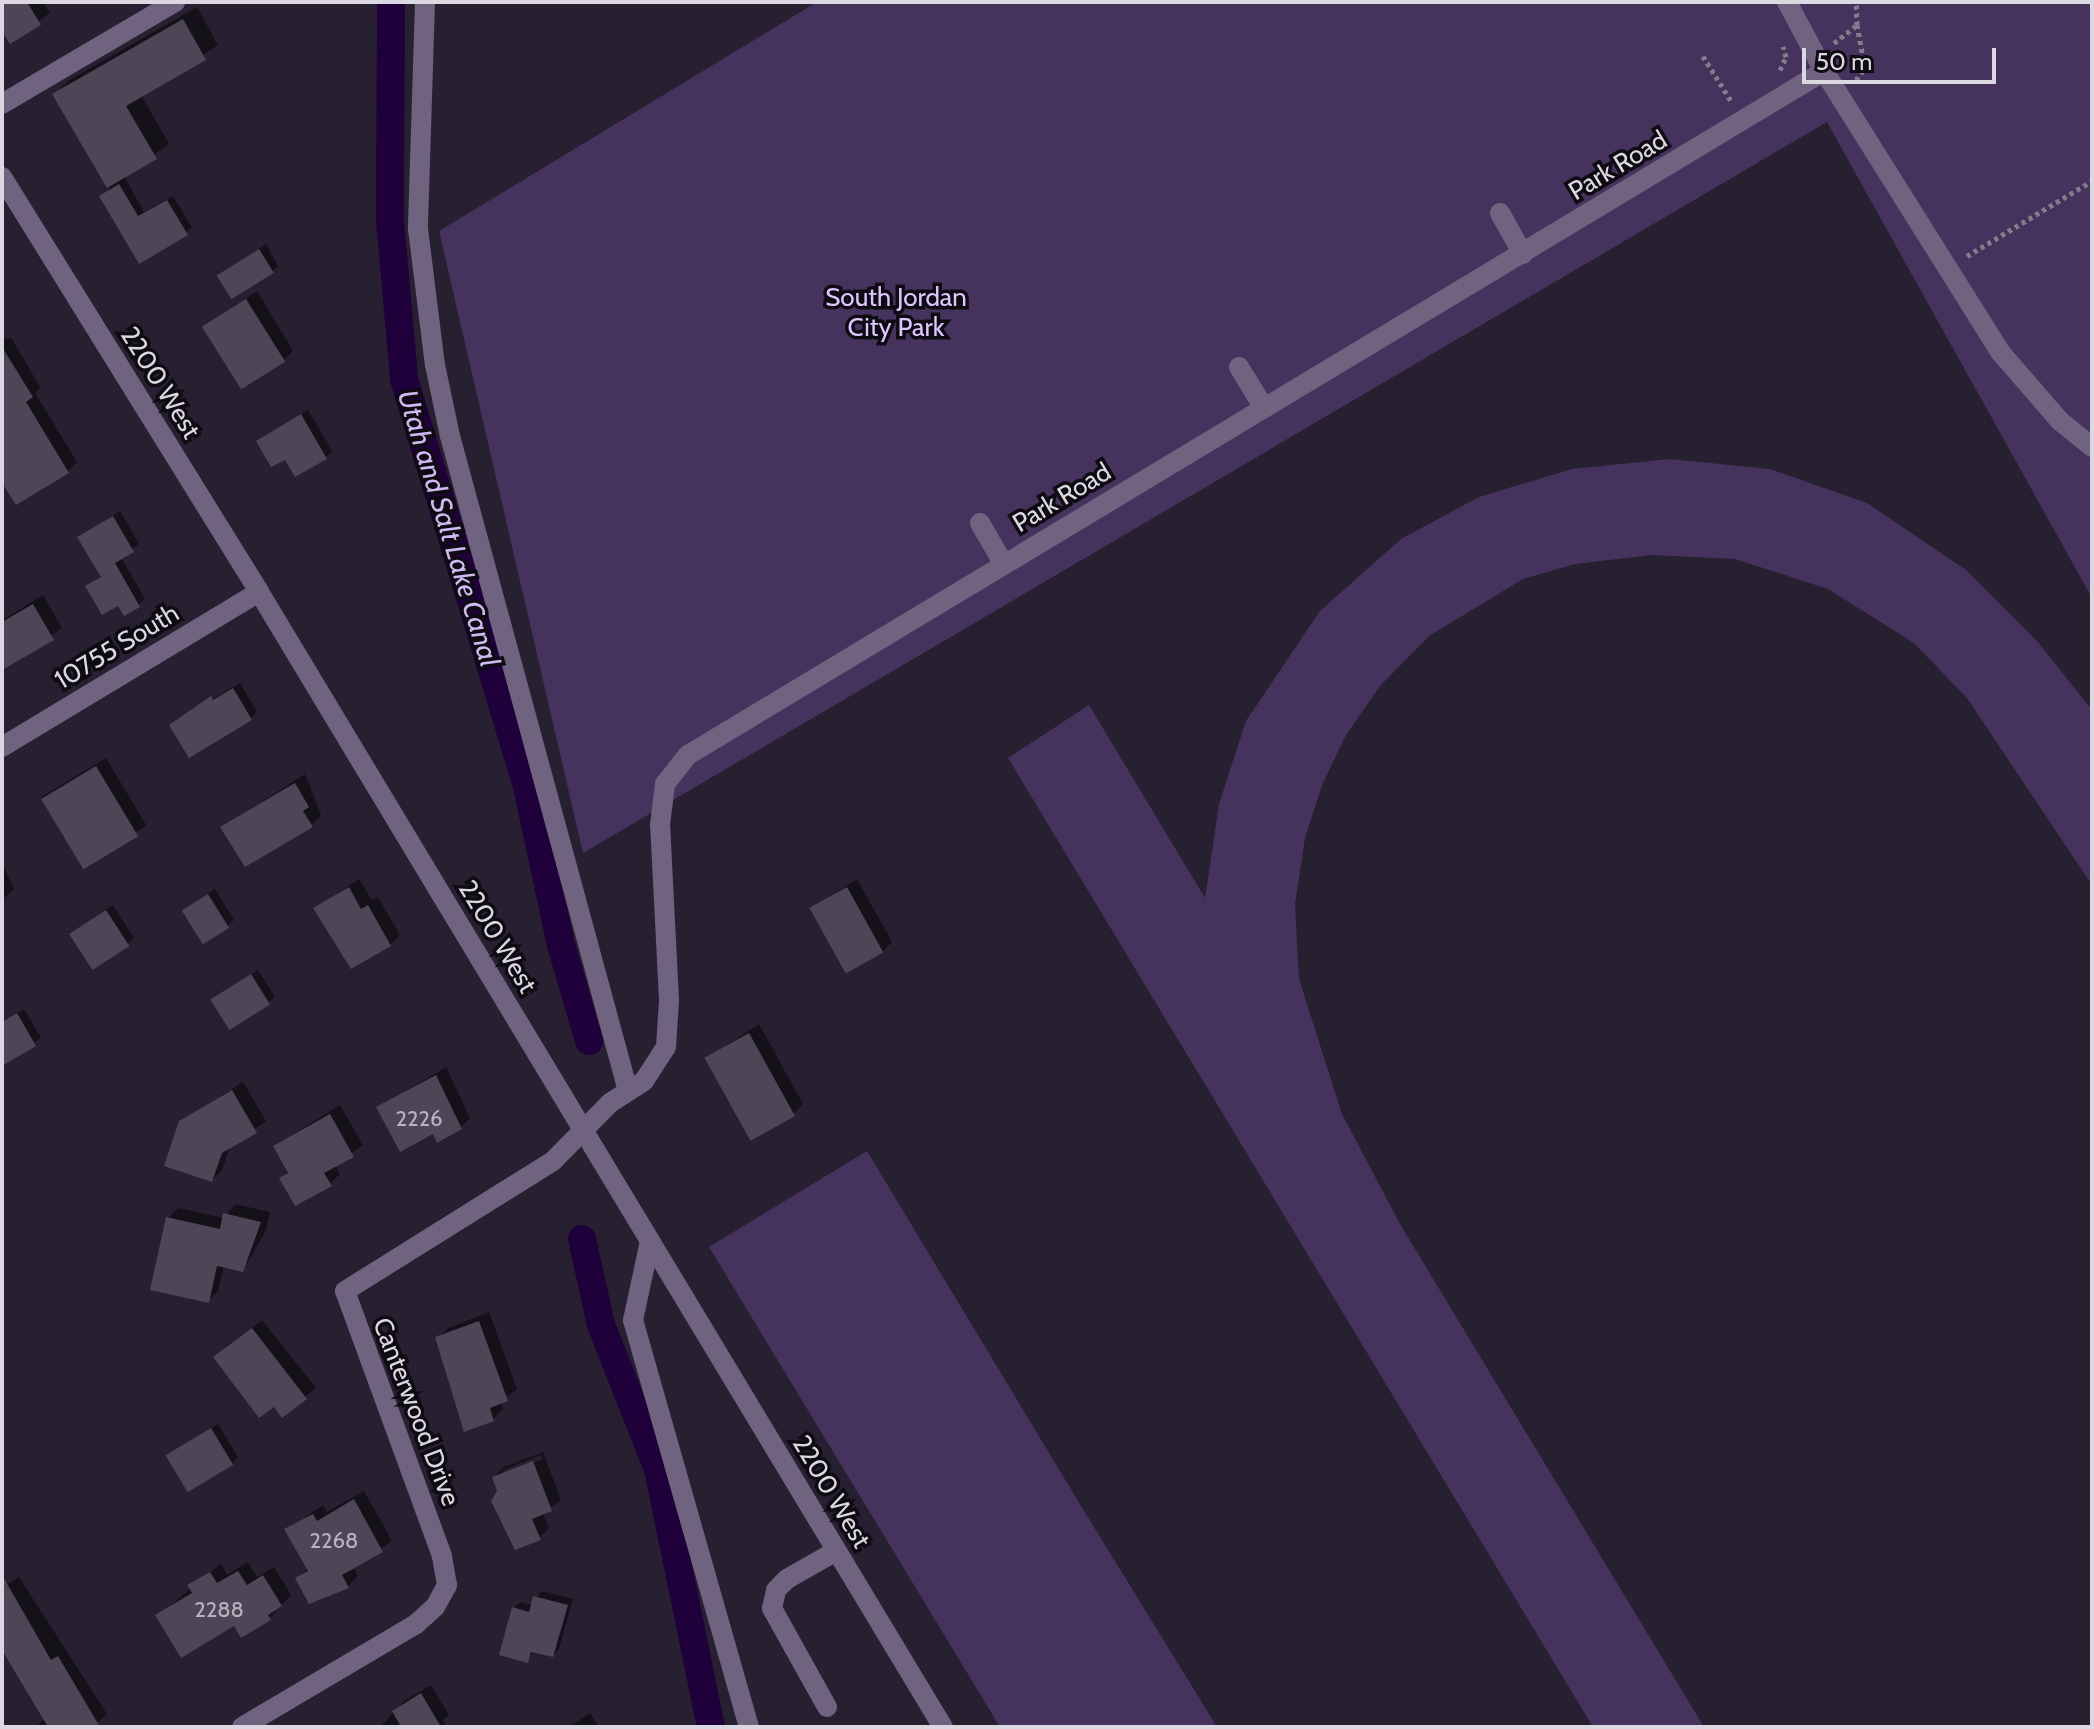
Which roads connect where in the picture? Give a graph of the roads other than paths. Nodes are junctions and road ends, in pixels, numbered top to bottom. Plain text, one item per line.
1 (175, 2) edge
2 (425, 2) edge
3 (1787, 2) edge
4 (1824, 71) junction
5 (2, 104) edge
6 (2, 177) edge
7 (1500, 213) dead end
8 (1523, 254) junction
9 (1239, 367) dead end
10 (1264, 408) junction
11 (2092, 447) edge
12 (980, 523) dead end
13 (1003, 563) junction
14 (259, 592) junction
15 (2, 747) edge
16 (628, 1091) junction
17 (583, 1130) junction
18 (650, 1241) junction
19 (836, 1551) junction
20 (827, 1707) dead end
21 (242, 1727) edge
22 (749, 1727) edge
23 (943, 1727) edge

1 - 5 street
2 - 16 street
3 - 4 street
4 - 8 street, Park Road
4 - 11 street
6 - 14 street, 2200 West
7 - 8 street
8 - 10 street, Park Road
9 - 10 street
10 - 13 street, Park Road
12 - 13 street
13 - 16 street, Park Road
14 - 15 street, 10755 South
14 - 17 street, 2200 West
16 - 17 street, Park Road
17 - 18 street, 2200 West
17 - 21 street, Canterwood Drive
18 - 19 street, 2200 West
18 - 22 street
19 - 20 street
19 - 23 street, 2200 West

